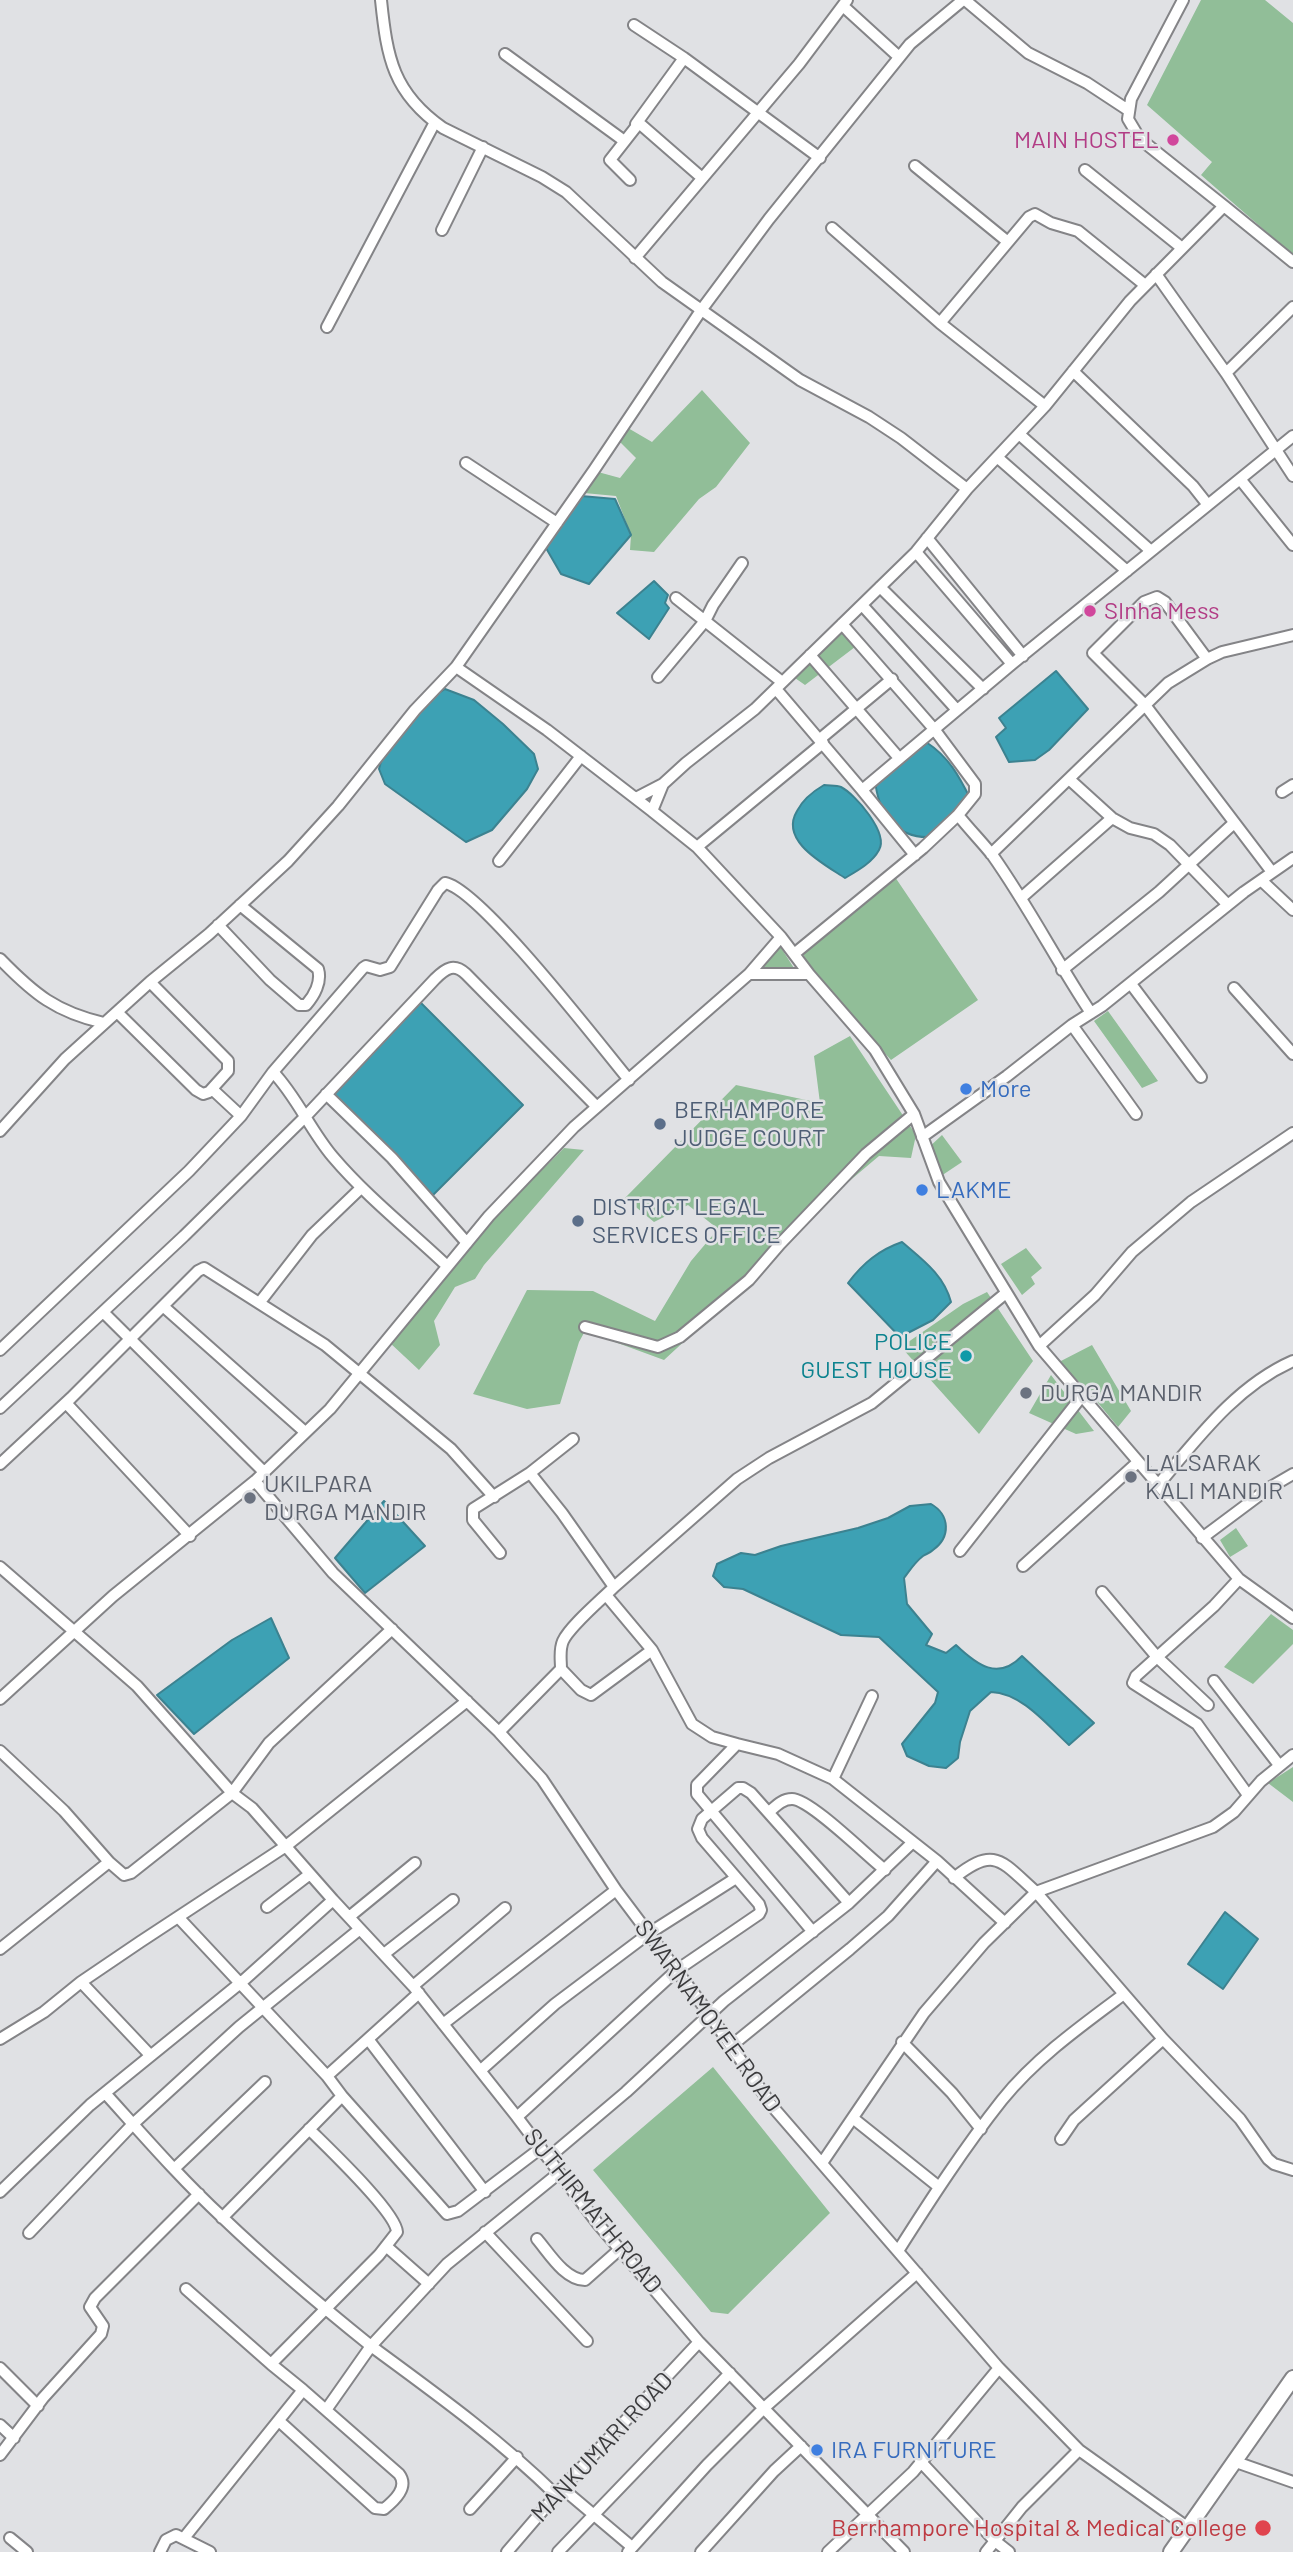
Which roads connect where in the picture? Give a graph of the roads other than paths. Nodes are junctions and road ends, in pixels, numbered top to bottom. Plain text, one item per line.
1 (382, 0) edge
2 (964, 0) edge
3 (1183, 0) edge
4 (845, 3) edge
5 (634, 25) dead end
6 (505, 54) dead end
7 (899, 57) junction
8 (684, 58) junction
9 (1128, 110) junction
10 (757, 112) junction
11 (435, 122) junction
12 (636, 124) junction
13 (624, 140) junction
14 (483, 147) junction
15 (820, 158) junction
16 (915, 166) dead end
17 (1085, 170) dead end
18 (701, 177) junction
19 (630, 180) dead end
20 (1224, 206) junction
21 (832, 228) dead end
22 (442, 230) dead end
23 (1008, 242) junction
24 (1182, 248) junction
25 (635, 258) junction
26 (1293, 262) edge
27 (1156, 274) junction
28 (1145, 285) junction
29 (1293, 307) edge
30 (702, 309) junction
31 (940, 323) junction
32 (327, 327) dead end
33 (1073, 371) junction
34 (1226, 373) junction
35 (1045, 405) junction
36 (1018, 434) junction
37 (1293, 436) edge
38 (1275, 450) junction
39 (997, 457) junction
40 (466, 463) dead end
41 (1293, 476) edge
42 (1240, 479) junction
43 (967, 489) junction
44 (1208, 505) junction
45 (557, 523) junction
46 (928, 538) junction
47 (1293, 545) edge
48 (1151, 551) junction
49 (916, 552) junction
50 (742, 563) dead end
51 (1127, 571) junction
52 (880, 587) junction
53 (676, 598) dead end
54 (862, 605) junction
55 (705, 621) junction
56 (842, 624) junction
57 (1293, 635) edge
58 (810, 655) junction
59 (1023, 656) junction
60 (1207, 659) junction
61 (1012, 664) junction
62 (456, 667) junction
63 (658, 677) dead end
64 (892, 679) junction
65 (779, 685) junction
66 (983, 689) junction
67 (1145, 705) junction
68 (856, 709) junction
69 (957, 710) junction
70 (934, 729) junction
71 (822, 741) junction
72 (581, 756) junction
73 (899, 758) junction
74 (1069, 779) junction
75 (663, 784) junction
76 (1293, 785) edge
77 (863, 790) junction
78 (1282, 792) dead end
79 (636, 798) junction
80 (652, 811) junction
81 (957, 815) junction
82 (1112, 818) junction
83 (1234, 823) junction
84 (696, 847) junction
85 (991, 854) junction
86 (915, 855) junction
87 (1293, 858) edge
88 (499, 861) dead end
89 (1189, 864) junction
90 (1272, 872) junction
91 (1262, 881) junction
92 (1021, 898) junction
93 (240, 905) junction
94 (1228, 905) junction
95 (1293, 909) edge
96 (218, 925) junction
97 (781, 937) junction
98 (794, 954) junction
99 (0, 959) edge
100 (1062, 970) junction
101 (750, 974) junction
102 (809, 974) junction
103 (150, 982) junction
104 (1131, 984) junction
105 (1234, 988) dead end
106 (117, 1012) junction
107 (1091, 1013) junction
108 (104, 1023) junction
109 (1072, 1026) junction
110 (1293, 1054) edge
111 (273, 1072) junction
112 (1200, 1077) dead end
113 (629, 1080) junction
114 (212, 1089) junction
115 (326, 1094) junction
116 (597, 1108) junction
117 (914, 1114) junction
118 (1136, 1114) dead end
119 (241, 1116) junction
120 (305, 1116) junction
121 (0, 1131) edge
122 (1293, 1133) edge
123 (922, 1137) junction
124 (360, 1188) junction
125 (467, 1243) junction
126 (447, 1266) junction
127 (1006, 1293) junction
128 (260, 1302) junction
129 (164, 1307) junction
130 (103, 1312) junction
131 (585, 1326) dead end
132 (130, 1340) junction
133 (1039, 1346) junction
134 (0, 1350) edge
135 (1293, 1361) edge
136 (359, 1373) junction
137 (1082, 1396) junction
138 (66, 1403) junction
139 (0, 1408) edge
140 (305, 1432) junction
141 (573, 1439) dead end
142 (1139, 1462) junction
143 (0, 1464) edge
144 (264, 1472) junction
145 (530, 1473) junction
146 (1293, 1474) edge
147 (255, 1481) junction
148 (1158, 1485) junction
149 (494, 1497) junction
150 (190, 1536) junction
151 (1202, 1538) junction
152 (960, 1551) dead end
153 (500, 1553) dead end
154 (1024, 1566) dead end
155 (0, 1567) edge
156 (1239, 1579) junction
157 (610, 1591) junction
158 (1102, 1592) dead end
159 (1293, 1618) edge
160 (392, 1629) junction
161 (74, 1630) junction
162 (652, 1650) junction
163 (1157, 1657) junction
164 (561, 1669) junction
165 (1214, 1681) dead end
166 (872, 1696) dead end
167 (0, 1699) edge
168 (467, 1701) junction
169 (1208, 1705) dead end
170 (499, 1732) junction
171 (737, 1744) junction
172 (0, 1751) edge
173 (1293, 1755) edge
174 (1279, 1765) junction
175 (833, 1779) junction
176 (232, 1793) junction
177 (1248, 1795) junction
178 (710, 1811) junction
179 (769, 1812) junction
180 (914, 1842) junction
181 (286, 1846) junction
182 (937, 1861) junction
183 (109, 1862) junction
184 (415, 1863) dead end
185 (885, 1870) junction
186 (310, 1874) junction
187 (736, 1878) junction
188 (954, 1878) junction
189 (616, 1890) junction
190 (1036, 1892) junction
191 (333, 1900) junction
192 (453, 1900) dead end
193 (849, 1903) junction
194 (267, 1907) dead end
195 (505, 1908) dead end
196 (178, 1917) junction
197 (349, 1917) junction
198 (1005, 1923) junction
199 (360, 1929) junction
200 (813, 1932) junction
201 (648, 1934) junction
202 (0, 1949) edge
203 (384, 1954) junction
204 (677, 1970) junction
205 (81, 1982) junction
206 (240, 1983) junction
207 (416, 1990) junction
208 (1124, 1994) junction
209 (263, 2008) junction
210 (710, 2015) junction
211 (443, 2024) junction
212 (0, 2039) edge
213 (368, 2039) junction
214 (1163, 2039) junction
215 (902, 2042) junction
216 (731, 2046) junction
217 (150, 2055) junction
218 (481, 2070) junction
219 (327, 2076) junction
220 (265, 2082) dead end
221 (105, 2093) junction
222 (342, 2096) junction
223 (517, 2117) junction
224 (854, 2119) junction
225 (133, 2124) junction
226 (309, 2129) junction
227 (981, 2129) junction
228 (1061, 2139) dead end
229 (541, 2148) junction
230 (548, 2158) junction
231 (821, 2164) junction
232 (174, 2169) junction
233 (1293, 2170) edge
234 (559, 2173) junction
235 (939, 2187) junction
236 (0, 2192) edge
237 (485, 2192) junction
238 (199, 2194) junction
239 (222, 2218) junction
240 (485, 2232) junction
241 (29, 2233) dead end
242 (537, 2239) dead end
243 (386, 2246) junction
244 (620, 2249) junction
245 (898, 2251) junction
246 (916, 2273) junction
247 (429, 2284) junction
248 (186, 2289) dead end
249 (324, 2309) junction
250 (587, 2341) dead end
251 (699, 2342) junction
252 (371, 2346) junction
253 (271, 2364) junction
254 (0, 2368) edge
255 (999, 2368) junction
256 (730, 2373) junction
257 (1293, 2378) edge
258 (303, 2390) junction
259 (38, 2406) junction
260 (764, 2408) junction
261 (326, 2410) junction
262 (279, 2421) junction
263 (0, 2425) edge
264 (14, 2438) junction
265 (801, 2446) junction
266 (1079, 2450) junction
267 (0, 2455) edge
268 (517, 2456) junction
269 (920, 2461) junction
270 (1233, 2461) junction
271 (1293, 2482) edge
272 (559, 2491) junction
273 (470, 2509) dead end
274 (594, 2513) junction
275 (867, 2514) junction
276 (1187, 2528) junction
277 (184, 2538) junction
278 (10, 2539) dead end
279 (995, 2541) junction
280 (630, 2549) edge
281 (27, 2552) edge
282 (160, 2552) edge
283 (211, 2552) edge
284 (507, 2552) edge
285 (558, 2552) edge
286 (701, 2552) edge
287 (828, 2552) edge
288 (904, 2552) edge
289 (986, 2552) edge
290 (1009, 2552) edge
291 (1171, 2552) edge

1 - 11 street
2 - 7 street
2 - 9 street
3 - 9 street
4 - 7 street
4 - 10 street
5 - 8 street
6 - 13 street
7 - 15 street
8 - 10 street
8 - 12 street
9 - 20 street
10 - 15 street
10 - 18 street
11 - 14 street
11 - 32 street
12 - 13 street
12 - 18 street
13 - 19 street
14 - 22 street
14 - 25 street
15 - 30 street
16 - 23 street
17 - 24 street
18 - 25 street
20 - 24 street
20 - 26 street
21 - 31 street
23 - 28 street
23 - 31 street
24 - 27 street
25 - 30 street
27 - 28 street
27 - 34 street
28 - 33 street
29 - 34 street
30 - 43 street
30 - 45 street
31 - 35 street
33 - 35 street
33 - 44 street
34 - 38 street
35 - 36 street
36 - 39 street
36 - 48 street
37 - 38 street
38 - 41 street
38 - 42 street
39 - 43 street
39 - 51 street
40 - 45 street
42 - 44 street
42 - 47 street
43 - 46 street
44 - 48 street
45 - 62 street
46 - 49 street
46 - 59 street
48 - 51 street
49 - 52 street
49 - 61 street
50 - 55 street
51 - 59 street
52 - 54 street
52 - 66 street
53 - 55 street
54 - 56 street
54 - 69 street
55 - 63 street
55 - 65 street
56 - 58 street
56 - 64 street
57 - 60 street
58 - 65 street
58 - 68 street
59 - 61 street
60 - 67 street
60 - 67 street
61 - 66 street
62 - 72 street
62 - 93 street
64 - 68 street
64 - 70 street
65 - 71 street
65 - 75 street
66 - 69 street
67 - 74 street
67 - 83 street
68 - 71 street
68 - 73 street
69 - 70 street
70 - 73 street
70 - 81 street
71 - 77 street
71 - 84 street
72 - 79 street
72 - 88 street
73 - 77 street
74 - 82 street
74 - 85 street
75 - 79 street
75 - 80 street
76 - 78 street
77 - 86 street
79 - 80 street
80 - 84 street
81 - 85 street
81 - 86 street
82 - 89 street
82 - 92 street
83 - 89 street
83 - 90 street
84 - 97 street
85 - 92 street
86 - 98 street
87 - 90 street
89 - 94 street
89 - 100 street
90 - 91 street
91 - 94 street
91 - 95 street
92 - 100 street
93 - 96 street
93 - 96 street
94 - 104 street
96 - 103 street
97 - 98 street
97 - 101 street
98 - 102 street
99 - 108 street
100 - 107 street
101 - 102 street
101 - 113 street
102 - 117 street
103 - 106 street
103 - 114 street
104 - 107 street
104 - 112 street
105 - 110 street
106 - 108 street
106 - 114 street
107 - 109 street
108 - 121 street
109 - 118 street
109 - 123 street
111 - 113 street
111 - 119 street
111 - 120 street
113 - 116 street
114 - 119 street
115 - 116 street
115 - 120 street
115 - 125 street
116 - 125 street
117 - 123 street
117 - 131 street
119 - 134 street
120 - 124 street
120 - 130 street
122 - 133 street
123 - 127 street
124 - 126 street
124 - 128 street
125 - 126 street
126 - 136 street
127 - 133 street
127 - 157 street
128 - 129 street
128 - 136 street
129 - 132 street
129 - 140 street
130 - 132 street
130 - 139 street
132 - 138 street
132 - 144 street
133 - 137 street
135 - 148 street
136 - 140 street
136 - 149 street
137 - 142 street
137 - 152 street
138 - 143 street
138 - 150 street
140 - 144 street
141 - 145 street
142 - 148 street
142 - 154 street
144 - 147 street
145 - 149 street
145 - 157 street
146 - 151 street
147 - 150 street
147 - 160 street, SWARNAMOYEE ROAD
148 - 151 street
149 - 153 street
150 - 161 street
151 - 156 street
155 - 161 street
156 - 159 street
156 - 163 street
157 - 162 street
157 - 164 street
158 - 163 street
160 - 168 street, SWARNAMOYEE ROAD
160 - 176 street
161 - 167 street
161 - 176 street
162 - 164 street
162 - 171 street
163 - 169 street
163 - 177 street
164 - 170 street
165 - 174 street
166 - 175 street
168 - 170 street, SWARNAMOYEE ROAD
168 - 181 street
170 - 189 street, SWARNAMOYEE ROAD
171 - 175 street
171 - 178 street
172 - 183 street
173 - 174 street
174 - 177 street
175 - 180 street
176 - 181 street
176 - 183 street
177 - 190 street
178 - 179 street
178 - 187 street, SUTHIRMATH ROAD
178 - 200 street
179 - 185 street
179 - 193 street
180 - 182 street
180 - 185 street
181 - 186 street
181 - 196 street
182 - 188 street
182 - 216 street
183 - 202 street
184 - 197 street
185 - 193 street
186 - 191 street
186 - 194 street
187 - 201 street
187 - 204 street, SUTHIRMATH ROAD
188 - 190 street
188 - 198 street
189 - 201 street, SWARNAMOYEE ROAD
189 - 211 street
190 - 198 street
190 - 208 street
191 - 197 street
191 - 206 street
192 - 203 street
193 - 200 street
195 - 207 street
196 - 205 street
196 - 206 street
197 - 199 street
198 - 215 street
199 - 203 street
199 - 209 street
200 - 210 street
201 - 204 street, SWARNAMOYEE ROAD
201 - 218 street
203 - 207 street
204 - 210 street, SWARNAMOYEE ROAD
204 - 223 street, SUTHIRMATH ROAD
205 - 212 street
205 - 217 street
206 - 209 street
206 - 217 street
207 - 211 street
207 - 213 street
208 - 214 street
208 - 227 street
209 - 219 street
209 - 225 street
210 - 216 street, SWARNAMOYEE ROAD
210 - 230 street
211 - 218 street
213 - 219 street
213 - 237 street
214 - 228 street
214 - 233 street
215 - 224 street
215 - 227 street
216 - 231 street, SWARNAMOYEE ROAD
217 - 221 street
218 - 223 street
219 - 222 street
220 - 232 street
221 - 225 street
221 - 236 street
222 - 226 street
222 - 237 street
223 - 229 street, SUTHIRMATH ROAD
224 - 231 street
224 - 235 street
225 - 232 street
225 - 241 street
226 - 239 street
226 - 243 street
227 - 235 street
229 - 230 street, SUTHIRMATH ROAD
229 - 237 street
230 - 234 street, SUTHIRMATH ROAD
231 - 245 street, SWARNAMOYEE ROAD
232 - 238 street
234 - 240 street
234 - 244 street, SUTHIRMATH ROAD
235 - 245 street
238 - 239 street
238 - 259 street
239 - 249 street
240 - 247 street
240 - 250 street
242 - 244 street
243 - 247 street
243 - 249 street
244 - 251 street, SUTHIRMATH ROAD
245 - 246 street, SWARNAMOYEE ROAD
246 - 255 street, SWARNAMOYEE ROAD
246 - 260 street
247 - 252 street
248 - 253 street
249 - 252 street
249 - 253 street
251 - 256 street
251 - 272 street, MANKUMARI ROAD
252 - 261 street
252 - 268 street
253 - 258 street
254 - 259 street
255 - 266 street, SWARNAMOYEE ROAD
255 - 269 street
256 - 260 street
256 - 274 street
257 - 270 street
258 - 261 street
258 - 262 street
259 - 264 street
260 - 265 street
260 - 280 street
261 - 262 street
262 - 277 street
263 - 264 street
264 - 267 street
265 - 275 street
265 - 286 street
266 - 276 street, SWARNAMOYEE ROAD
266 - 279 street
268 - 272 street
268 - 273 street
269 - 275 street
269 - 279 street
270 - 271 street
270 - 276 street
272 - 274 street
272 - 284 street, MANKUMARI ROAD
274 - 280 street
274 - 285 street
275 - 287 street
275 - 288 street
276 - 291 street
277 - 282 street
277 - 283 street
278 - 281 street
279 - 289 street
279 - 290 street

